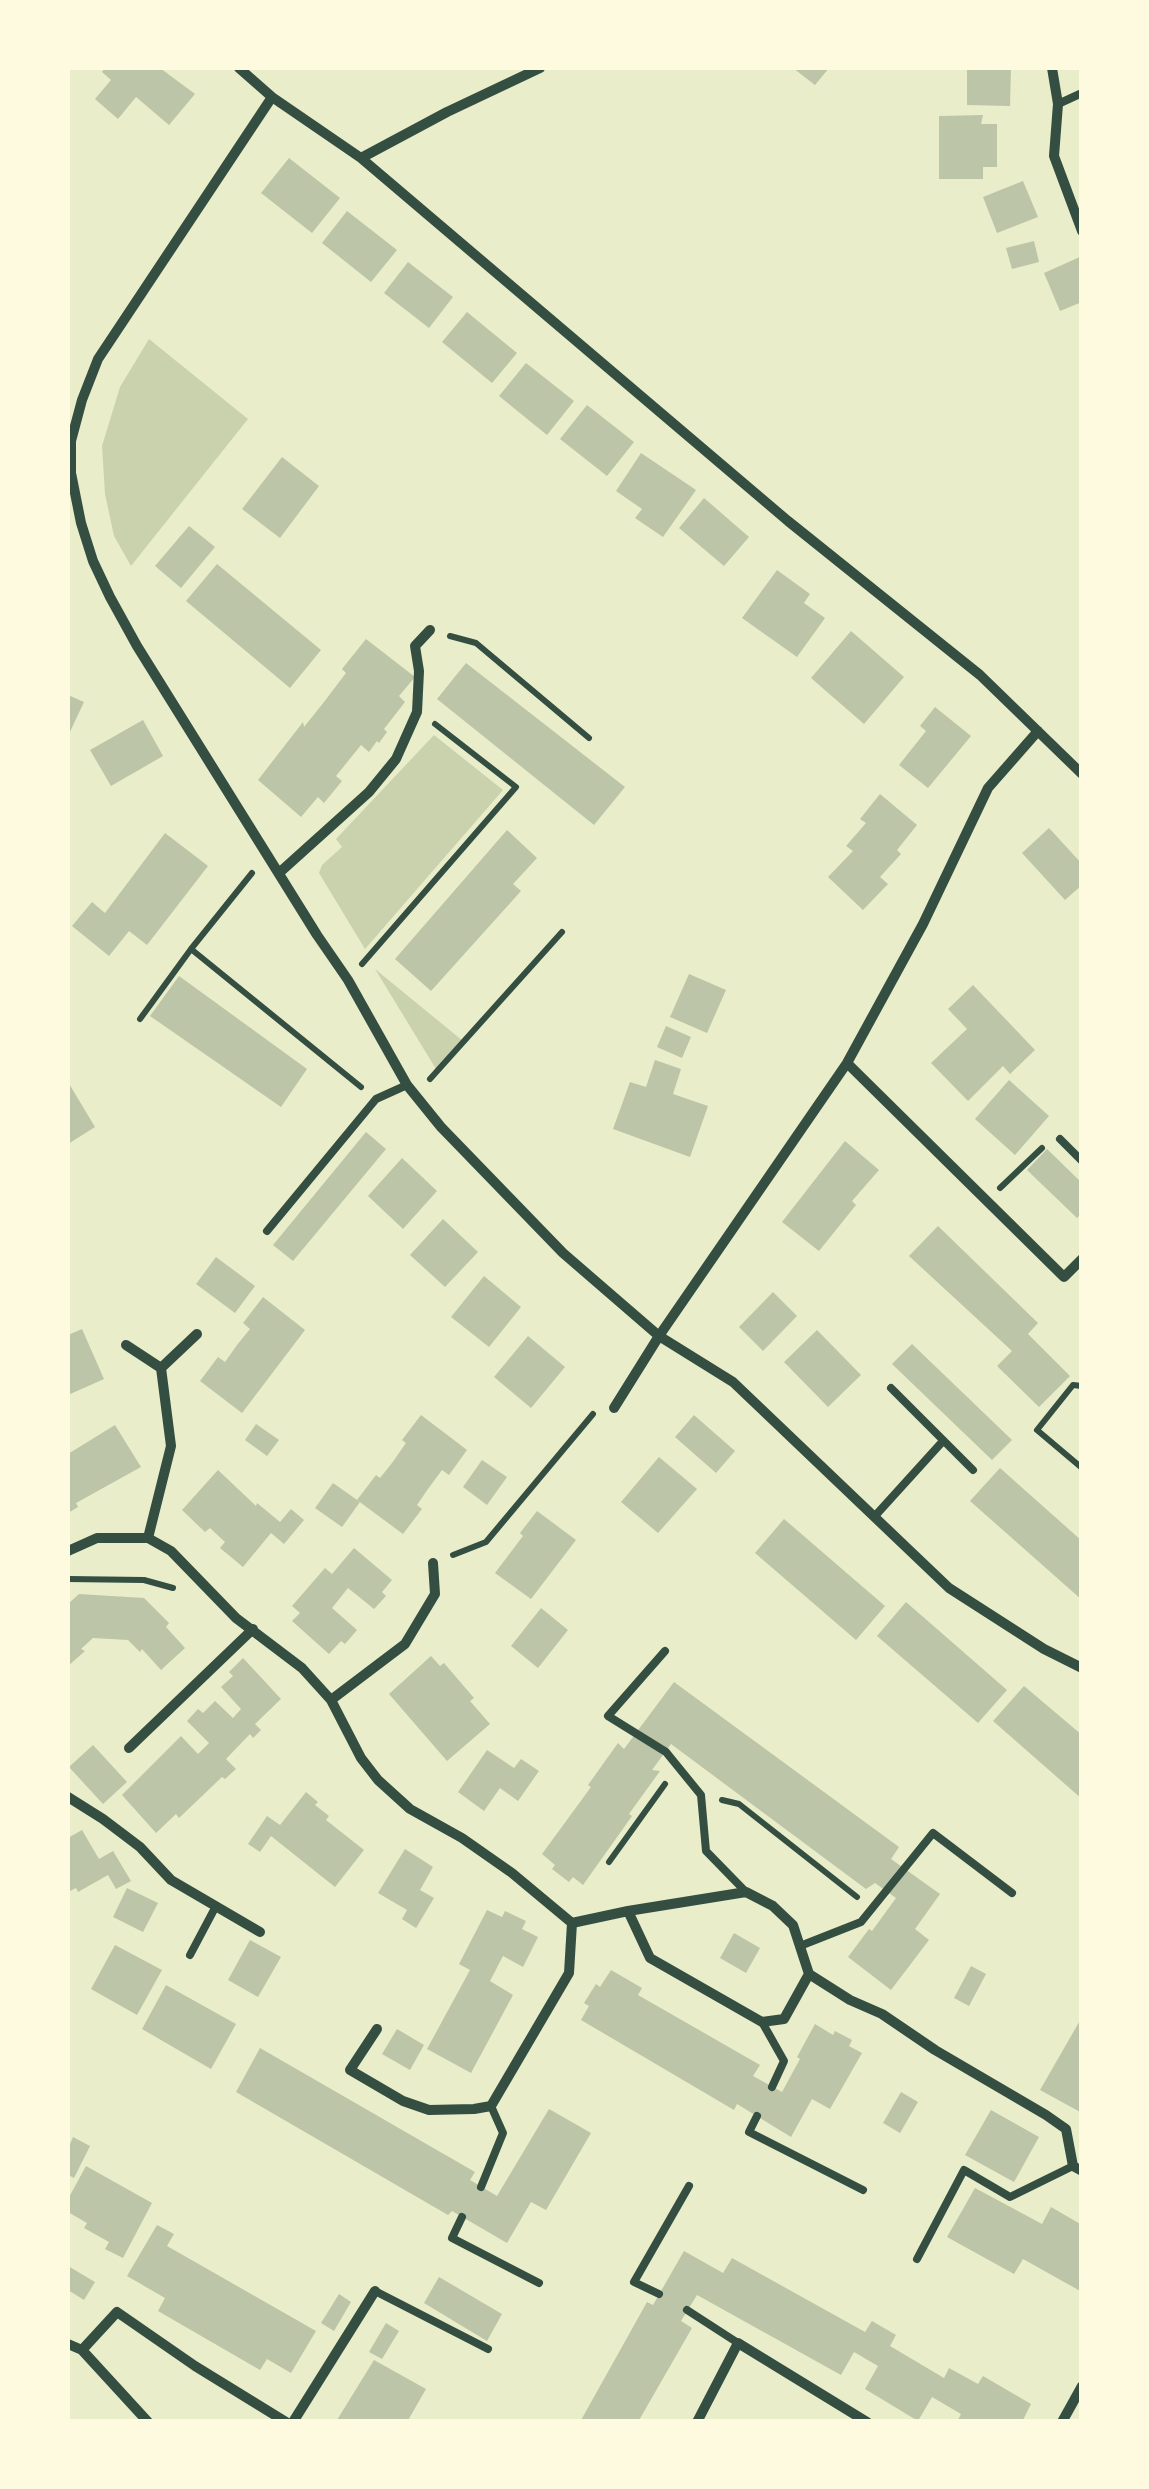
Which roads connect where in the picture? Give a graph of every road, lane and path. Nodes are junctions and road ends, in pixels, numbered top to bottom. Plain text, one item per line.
1 (239, 68) edge
2 (540, 68) edge
3 (1052, 68) edge
4 (1082, 93) edge
5 (272, 97) junction
6 (1058, 104) junction
7 (361, 158) junction
8 (1082, 231) edge
9 (69, 473) edge
10 (430, 630) joint
11 (1038, 732) junction
12 (589, 738) dead end
13 (405, 741) junction
14 (1082, 774) edge
15 (268, 853) junction
16 (279, 874) junction
17 (562, 932) dead end
18 (191, 949) junction
19 (348, 980) junction
20 (140, 1019) dead end
21 (847, 1063) junction
22 (407, 1085) junction
23 (416, 1095) junction
24 (376, 1099) junction
25 (1060, 1138) joint
26 (1082, 1161) edge
27 (987, 1201) junction
28 (267, 1230) dead end
29 (1082, 1259) edge
30 (196, 1334) dead end
31 (659, 1336) junction
32 (126, 1346) dead end
33 (161, 1368) junction
34 (1082, 1386) edge
35 (891, 1388) dead end
36 (614, 1408) joint
37 (943, 1441) junction
38 (1082, 1468) edge
39 (974, 1470) dead end
40 (874, 1516) junction
41 (148, 1538) junction
42 (68, 1551) edge
43 (433, 1563) joint
44 (68, 1579) edge
45 (183, 1592) dead end
46 (254, 1629) junction
47 (665, 1650) dead end
48 (1082, 1668) edge
49 (330, 1700) junction
50 (129, 1748) dead end
51 (678, 1766) junction
52 (68, 1796) edge
53 (701, 1796) junction
54 (609, 1862) dead end
55 (746, 1892) junction
56 (1012, 1893) dead end
57 (216, 1906) junction
58 (871, 1910) junction
59 (628, 1912) junction
60 (572, 1923) junction
61 (260, 1932) dead end
62 (800, 1946) junction
63 (190, 1954) dead end
64 (809, 1974) junction
65 (762, 2022) junction
66 (377, 2030) dead end
67 (772, 2086) dead end
68 (490, 2106) junction
69 (757, 2116) dead end
70 (1077, 2168) edge
71 (689, 2186) dead end
72 (481, 2187) dead end
73 (864, 2190) dead end
74 (462, 2217) dead end
75 (916, 2259) dead end
76 (539, 2283) dead end
77 (375, 2291) joint
78 (659, 2294) dead end
79 (688, 2310) dead end
80 (738, 2343) junction
81 (68, 2344) edge
82 (488, 2349) dead end
83 (82, 2350) junction
84 (1082, 2386) edge
85 (148, 2422) edge
86 (290, 2422) edge
87 (697, 2422) edge
88 (867, 2422) edge
89 (1062, 2422) edge

1 - 5 street
2 - 7 street
3 - 6 street
4 - 6 lane
5 - 7 street
5 - 9 street
6 - 8 street
7 - 11 street
9 - 15 street
10 - 12 path
10 - 13 street
11 - 14 street
11 - 21 street
13 - 16 street
13 - 19 path
15 - 16 street
15 - 18 path
16 - 19 street
17 - 23 path
18 - 20 path
18 - 24 path
19 - 22 street
21 - 27 street
21 - 31 street
22 - 23 street
22 - 24 lane
23 - 31 street
24 - 28 lane
25 - 26 lane
25 - 27 path
27 - 29 street
30 - 33 street
31 - 36 street
31 - 40 street
32 - 33 street
33 - 41 street
34 - 38 path
35 - 37 lane
36 - 43 path
37 - 39 lane
37 - 40 lane
40 - 48 street
41 - 42 street
41 - 46 street
43 - 49 street
44 - 45 path
46 - 49 street
46 - 50 street
47 - 51 lane
49 - 60 street
51 - 53 lane
51 - 54 path
52 - 57 street
53 - 55 lane
53 - 58 path
55 - 59 street
55 - 62 street
56 - 58 lane
57 - 61 street
57 - 63 lane
58 - 62 lane
59 - 60 street
59 - 65 street
60 - 68 street
62 - 64 street
64 - 65 street
64 - 70 street
65 - 67 lane
66 - 68 street
68 - 72 lane
69 - 73 lane
70 - 75 lane
71 - 78 lane
74 - 76 lane
77 - 82 lane
77 - 86 street
79 - 80 lane
80 - 87 street
80 - 88 street
81 - 83 street
83 - 85 street
83 - 86 street
84 - 89 street

